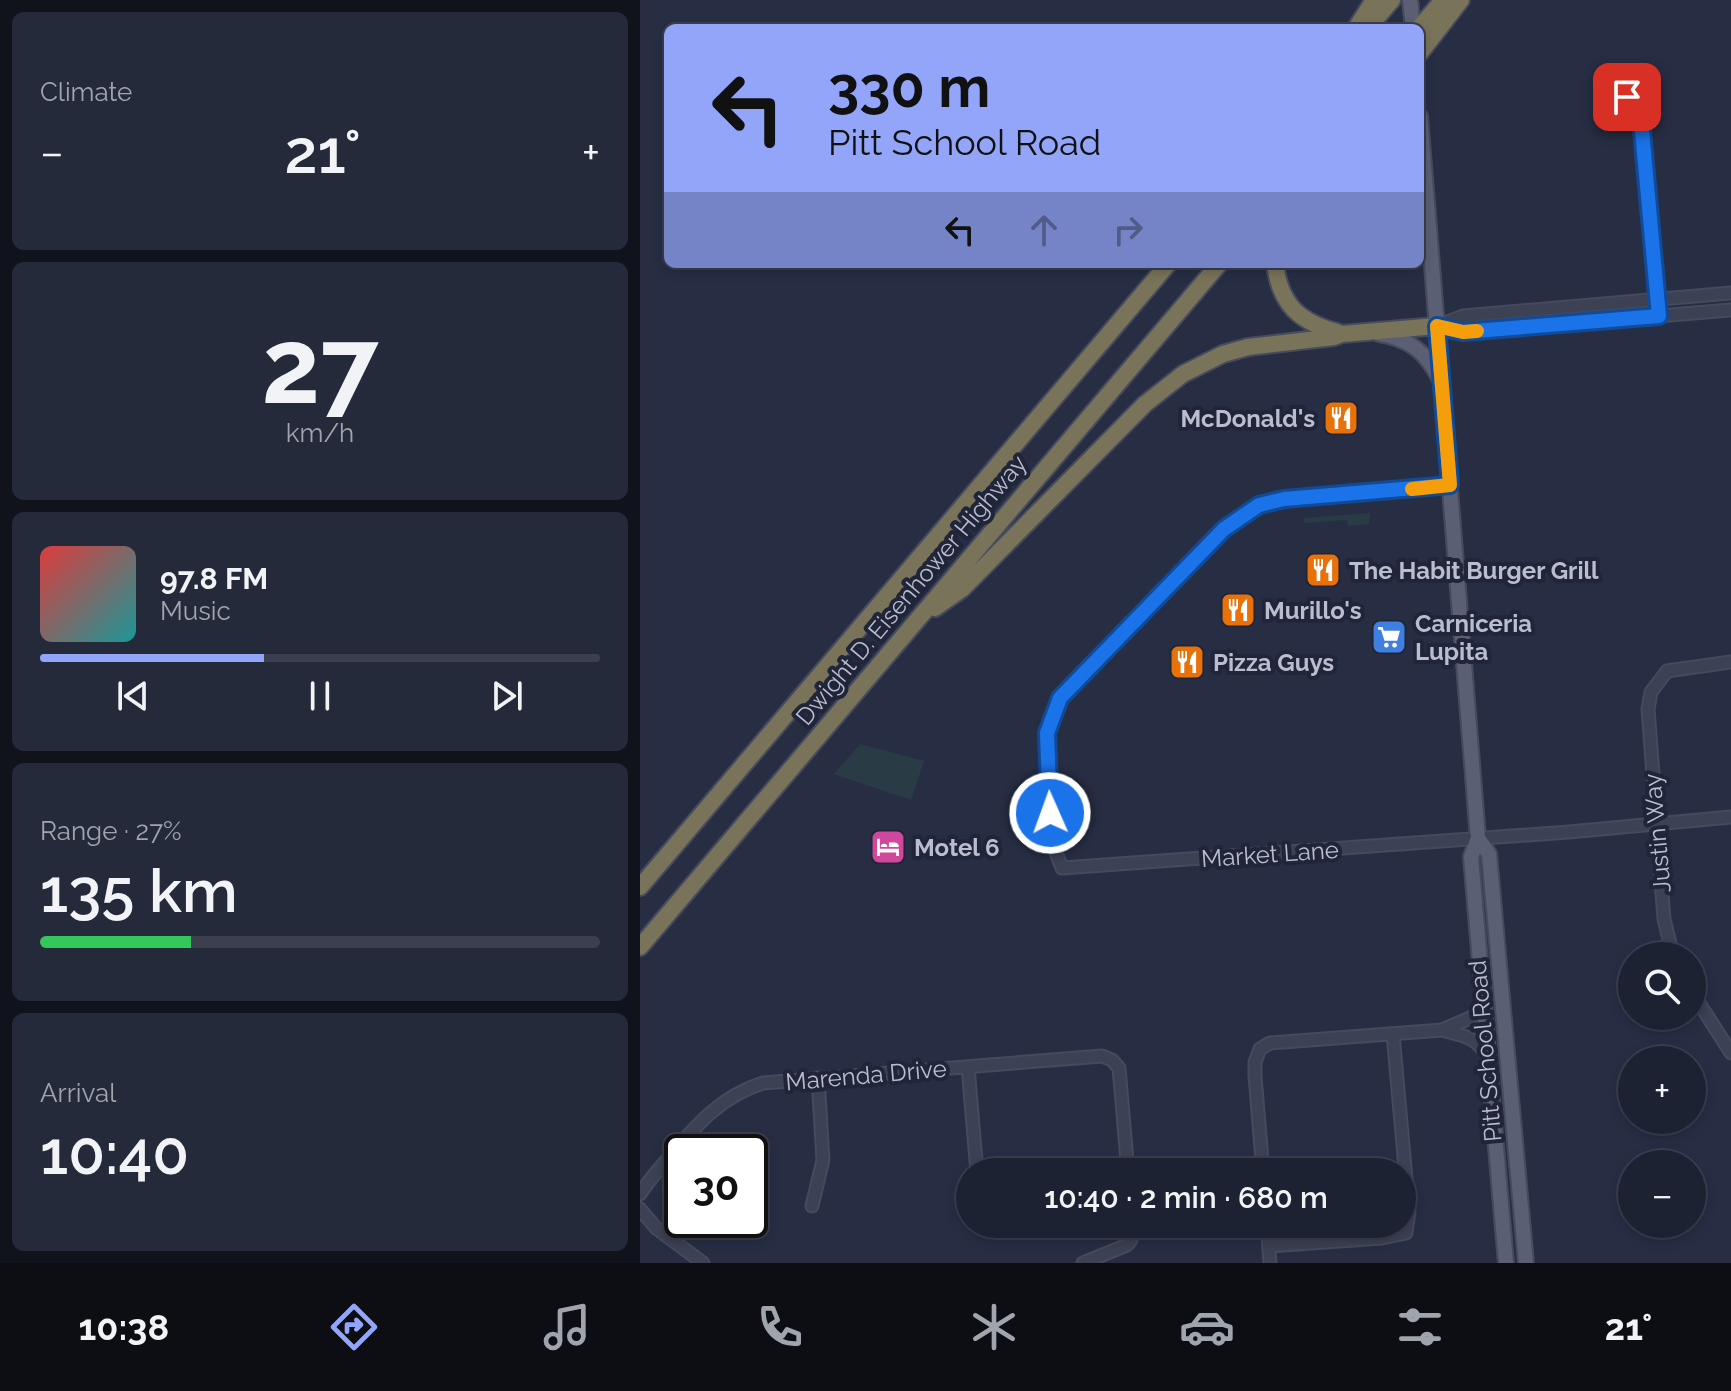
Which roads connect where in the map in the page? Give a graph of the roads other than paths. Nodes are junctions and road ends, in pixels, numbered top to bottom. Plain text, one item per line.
1 (1374, 0) edge
2 (1392, 0) edge
3 (1410, 0) edge
4 (1443, 0) edge
5 (1461, 0) edge
6 (1359, 24) edge
7 (1371, 24) edge
8 (1413, 24) edge
9 (1422, 24) edge
10 (1424, 48) edge
11 (1627, 97) dead end
12 (1424, 165) edge
13 (1165, 268) edge
14 (1216, 268) edge
15 (1275, 268) edge
16 (1731, 293) edge
17 (1657, 299) junction
18 (1731, 310) edge
19 (1659, 316) junction
20 (1437, 326) junction
21 (1362, 332) junction
22 (1342, 334) junction
23 (1443, 390) junction
24 (1450, 485) junction
25 (915, 622) junction
26 (1731, 662) edge
27 (1731, 817) edge
28 (1657, 823) junction
29 (1478, 838) junction
30 (640, 887) edge
31 (1670, 942) edge
32 (640, 947) edge
33 (1484, 1002) junction
34 (1706, 1014) edge
35 (1442, 1030) junction
36 (1393, 1034) junction
37 (1731, 1053) edge
38 (1487, 1055) junction
39 (968, 1067) junction
40 (818, 1078) junction
41 (976, 1158) edge
42 (1127, 1158) edge
43 (1262, 1158) edge
44 (640, 1194) edge
45 (812, 1206) dead end
46 (640, 1209) edge
47 (1131, 1238) edge
48 (1268, 1238) edge
49 (1269, 1246) junction
50 (703, 1263) edge
51 (1083, 1263) edge
52 (1270, 1263) edge
53 (1506, 1263) edge
54 (1526, 1263) edge

1 - 6 highway
2 - 7 highway
3 - 8 main road
4 - 9 highway
5 - 10 highway
11 - 17 street
12 - 20 main road, Pitt School Road
13 - 30 highway, Dwight D. Eisenhower Highway
14 - 25 highway, Dwight D. Eisenhower Highway
15 - 22 highway
16 - 17 street
17 - 19 street
17 - 20 street
18 - 19 street
19 - 20 street
20 - 21 highway
20 - 23 main road, Pitt School Road
21 - 22 highway
21 - 23 main road
22 - 25 highway
23 - 24 main road, Pitt School Road
24 - 29 main road, Pitt School Road
24 - 29 street, Market Lane
25 - 32 highway, Dwight D. Eisenhower Highway
26 - 28 street, Justin Way
27 - 28 street, Market Lane
28 - 29 street, Market Lane
28 - 31 street, Justin Way
29 - 33 main road, Pitt School Road
29 - 54 main road, Pitt School Road
33 - 35 street
33 - 38 main road, Pitt School Road
34 - 37 street
35 - 36 street
35 - 38 street
36 - 43 street
36 - 49 street
38 - 53 main road, Pitt School Road
39 - 40 street, Marenda Drive
39 - 41 street
39 - 42 street, Marenda Drive
40 - 44 street, Marenda Drive
40 - 45 street
46 - 50 street
47 - 51 street
48 - 49 street
49 - 52 street

